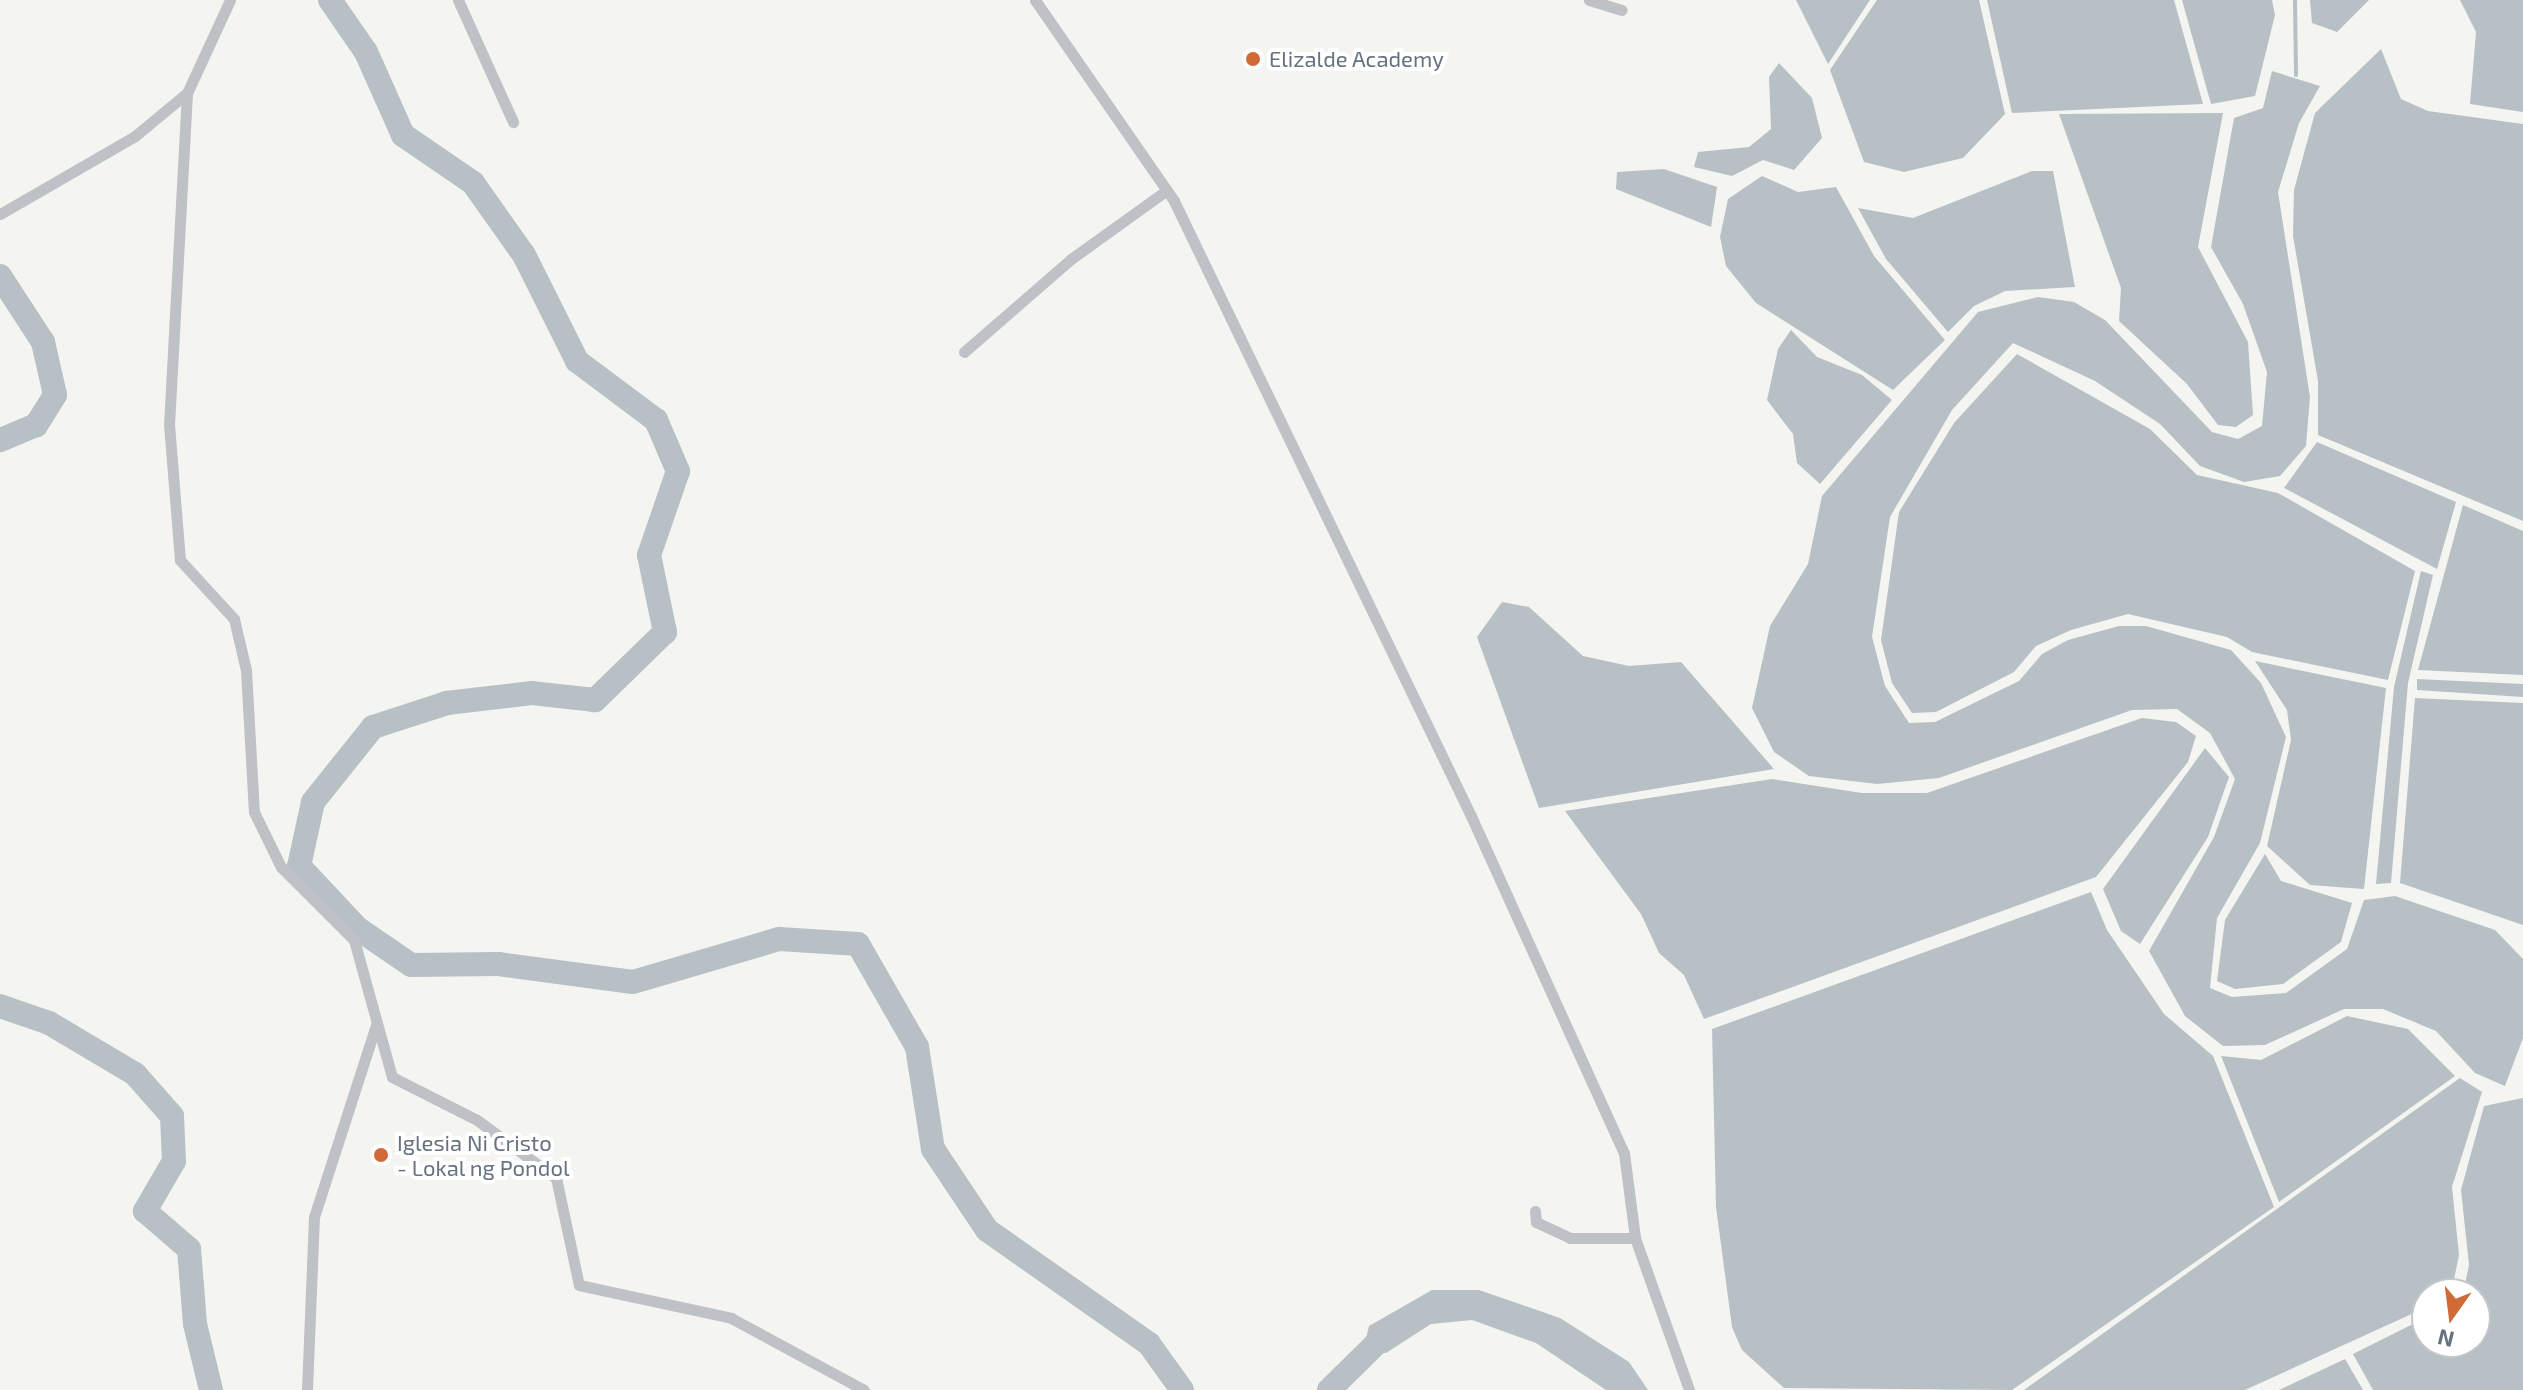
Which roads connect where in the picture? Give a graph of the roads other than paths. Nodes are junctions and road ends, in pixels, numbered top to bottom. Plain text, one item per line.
1 (230, 0) edge
2 (458, 0) edge
3 (1035, 0) edge
4 (1589, 0) edge
5 (1621, 10) dead end
6 (187, 93) junction
7 (513, 122) dead end
8 (1167, 190) junction
9 (0, 214) edge
10 (964, 352) dead end
11 (376, 1024) junction
12 (1535, 1211) dead end
13 (1635, 1238) junction
14 (307, 1390) edge
15 (864, 1390) edge
16 (1689, 1390) edge

1 - 6 street
2 - 7 street
3 - 8 street
4 - 5 street
6 - 9 street
6 - 11 street
8 - 10 street
8 - 13 street
11 - 14 street
11 - 15 street
12 - 13 street
13 - 16 street

